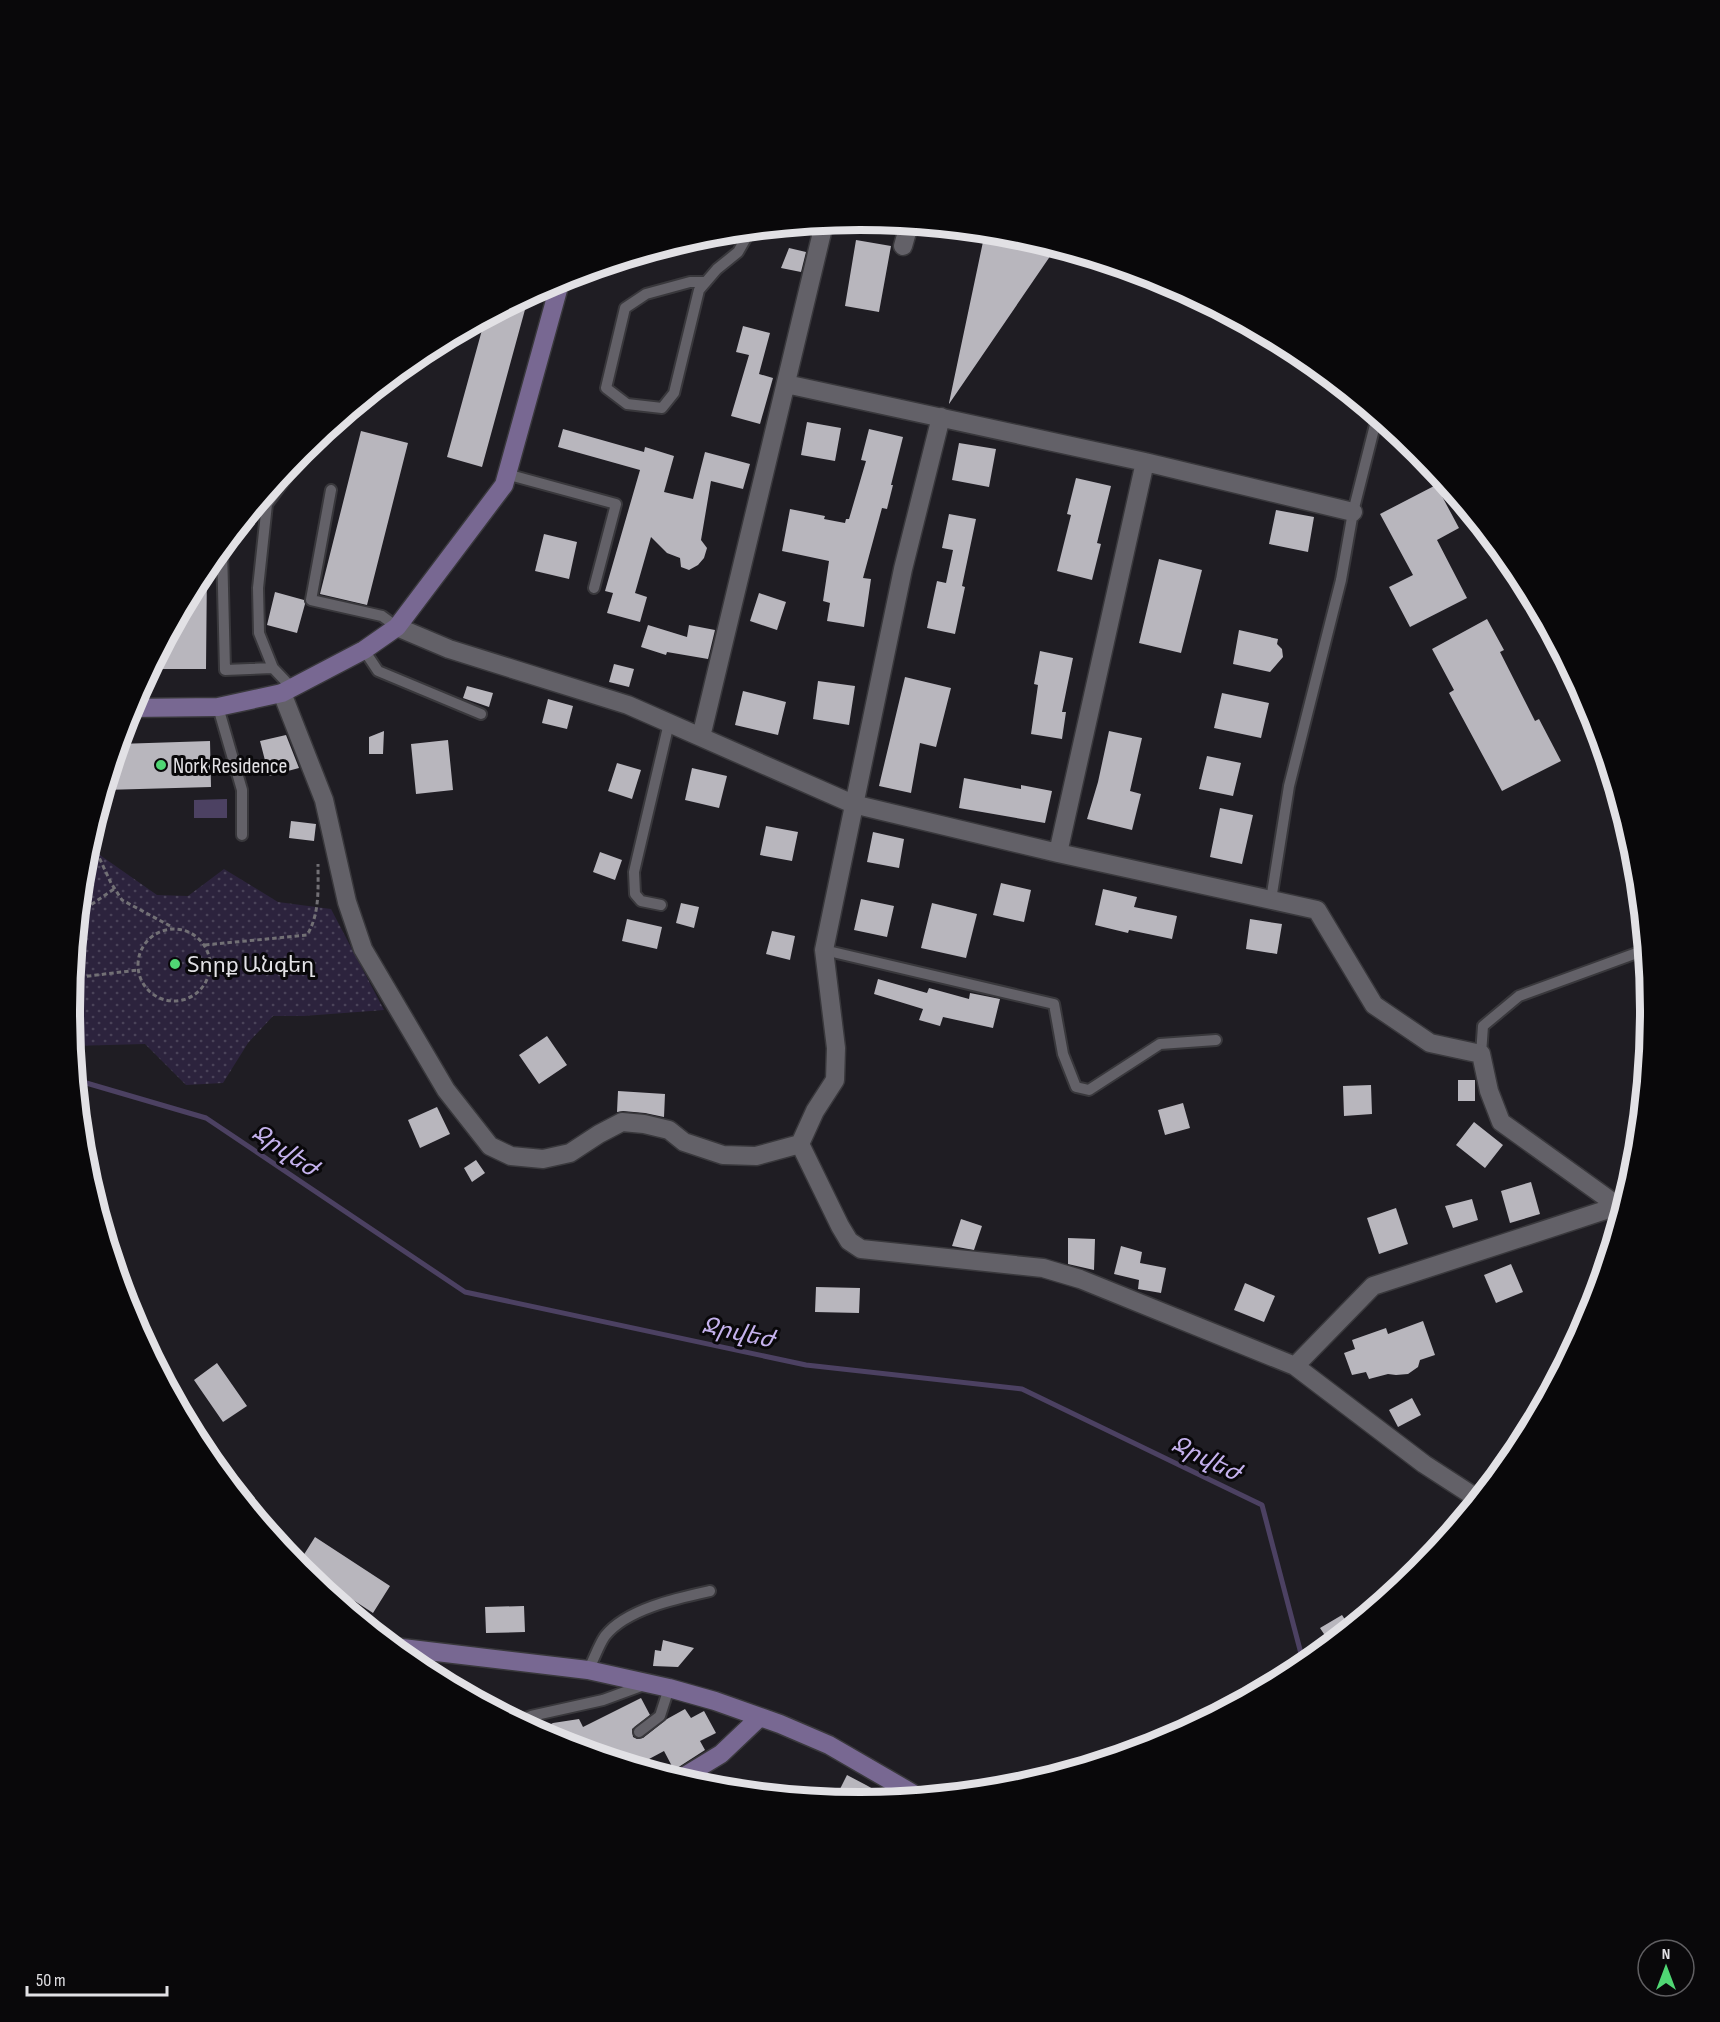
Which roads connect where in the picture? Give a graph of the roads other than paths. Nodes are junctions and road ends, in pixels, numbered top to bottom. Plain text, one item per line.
1 (822, 231) edge
2 (907, 232) edge
3 (745, 239) edge
4 (903, 246) dead end
5 (706, 282) junction
6 (557, 292) edge
7 (786, 384) junction
8 (941, 417) junction
9 (1375, 424) edge
10 (1145, 462) junction
11 (506, 474) junction
12 (331, 490) dead end
13 (263, 509) edge
14 (1353, 512) junction
15 (222, 562) edge
16 (594, 588) dead end
17 (397, 627) junction
18 (364, 650) junction
19 (273, 668) junction
20 (288, 691) junction
21 (218, 706) junction
22 (141, 708) edge
23 (482, 714) dead end
24 (669, 723) junction
25 (700, 737) junction
26 (853, 804) junction
27 (242, 834) dead end
28 (1058, 853) junction
29 (1272, 900) junction
30 (661, 905) dead end
31 (824, 950) junction
32 (1638, 952) edge
33 (1216, 1040) dead end
34 (1481, 1054) junction
35 (800, 1144) junction
36 (1617, 1202) edge
37 (1615, 1207) edge
38 (1296, 1366) junction
39 (1472, 1495) edge
40 (710, 1592) dead end
41 (411, 1649) edge
42 (588, 1670) junction
43 (648, 1683) junction
44 (669, 1688) junction
45 (529, 1717) edge
46 (760, 1717) junction
47 (639, 1732) dead end
48 (690, 1773) edge
49 (907, 1790) edge

1 - 7 street
2 - 4 street
3 - 5 lane
5 - 5 lane
6 - 11 street
7 - 8 street
7 - 25 street
8 - 10 street
8 - 26 street
9 - 14 lane
10 - 14 street
10 - 28 street
11 - 16 lane
11 - 17 street
12 - 17 lane
13 - 19 lane
14 - 29 lane
15 - 19 lane
17 - 18 street
17 - 24 street
18 - 20 street
18 - 23 lane
19 - 20 lane
20 - 21 street
20 - 35 street
21 - 22 street
21 - 27 lane
24 - 25 street
24 - 30 lane
25 - 26 street
26 - 28 street
26 - 31 street
28 - 29 street
29 - 34 street
31 - 33 lane
31 - 35 street
32 - 34 lane
34 - 36 street
35 - 38 street
37 - 38 street
38 - 39 street
40 - 42 lane
41 - 42 street
42 - 43 street
43 - 44 street
43 - 45 lane
44 - 46 street
44 - 47 lane
46 - 48 street
46 - 49 street

